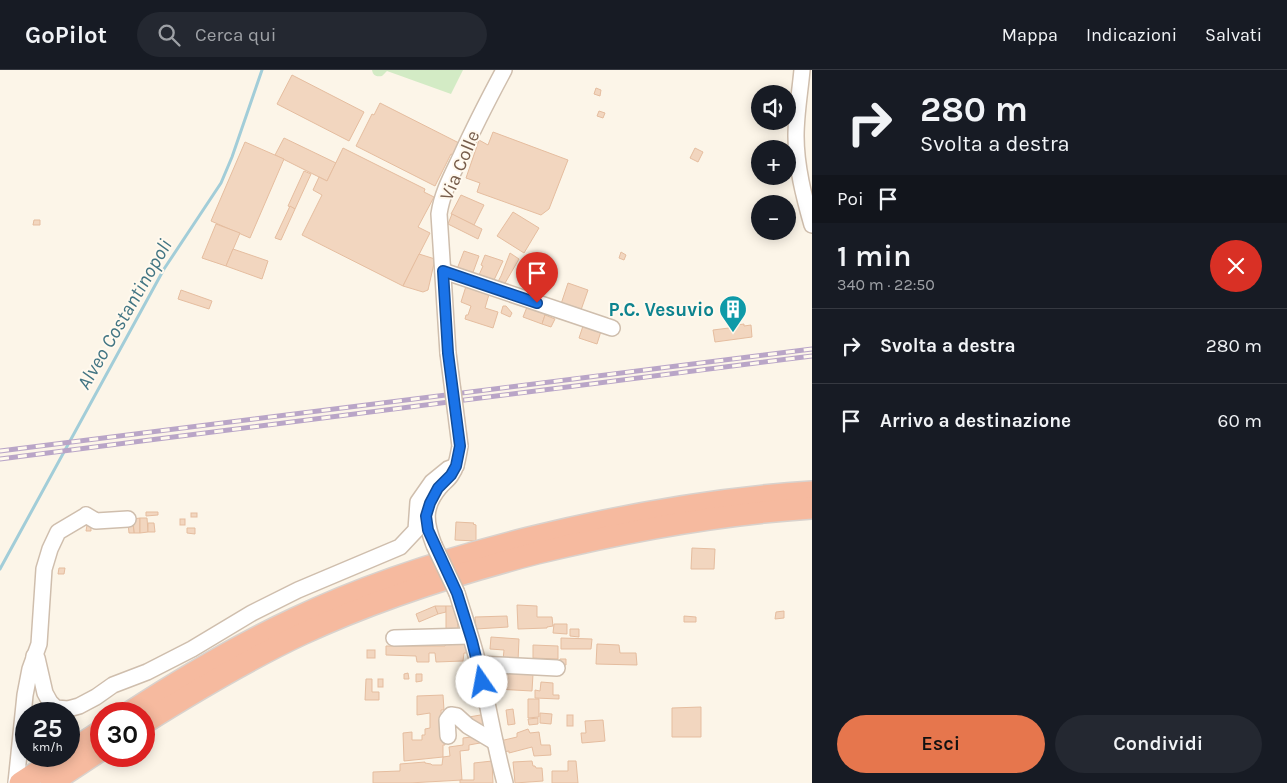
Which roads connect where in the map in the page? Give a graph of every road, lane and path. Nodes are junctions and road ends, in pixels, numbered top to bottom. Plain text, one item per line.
1 (504, 70) edge
2 (802, 70) edge
3 (812, 225) edge
4 (443, 271) junction
5 (612, 328) dead end
6 (456, 466) junction
7 (812, 492) edge
8 (812, 508) edge
9 (128, 519) dead end
10 (470, 636) junction
11 (394, 638) dead end
12 (34, 656) junction
13 (478, 664) junction
14 (557, 668) dead end
15 (146, 702) edge
16 (155, 716) edge
17 (448, 736) dead end
18 (495, 742) junction
19 (90, 756) edge
20 (57, 774) edge
21 (21, 781) edge
22 (505, 783) edge

1 - 4 street, Via Colle
2 - 3 street
4 - 5 street
4 - 6 street, Via Colle, bridge
6 - 10 street, Via Colle, bridge
6 - 12 street
7 - 15 highway
8 - 16 highway
9 - 12 street
10 - 11 street
10 - 13 street, Via Colle
12 - 21 street
13 - 14 street
13 - 18 street, Via Colle
17 - 18 street
18 - 22 street, Via Colle
19 - 20 highway
20 - 21 highway

